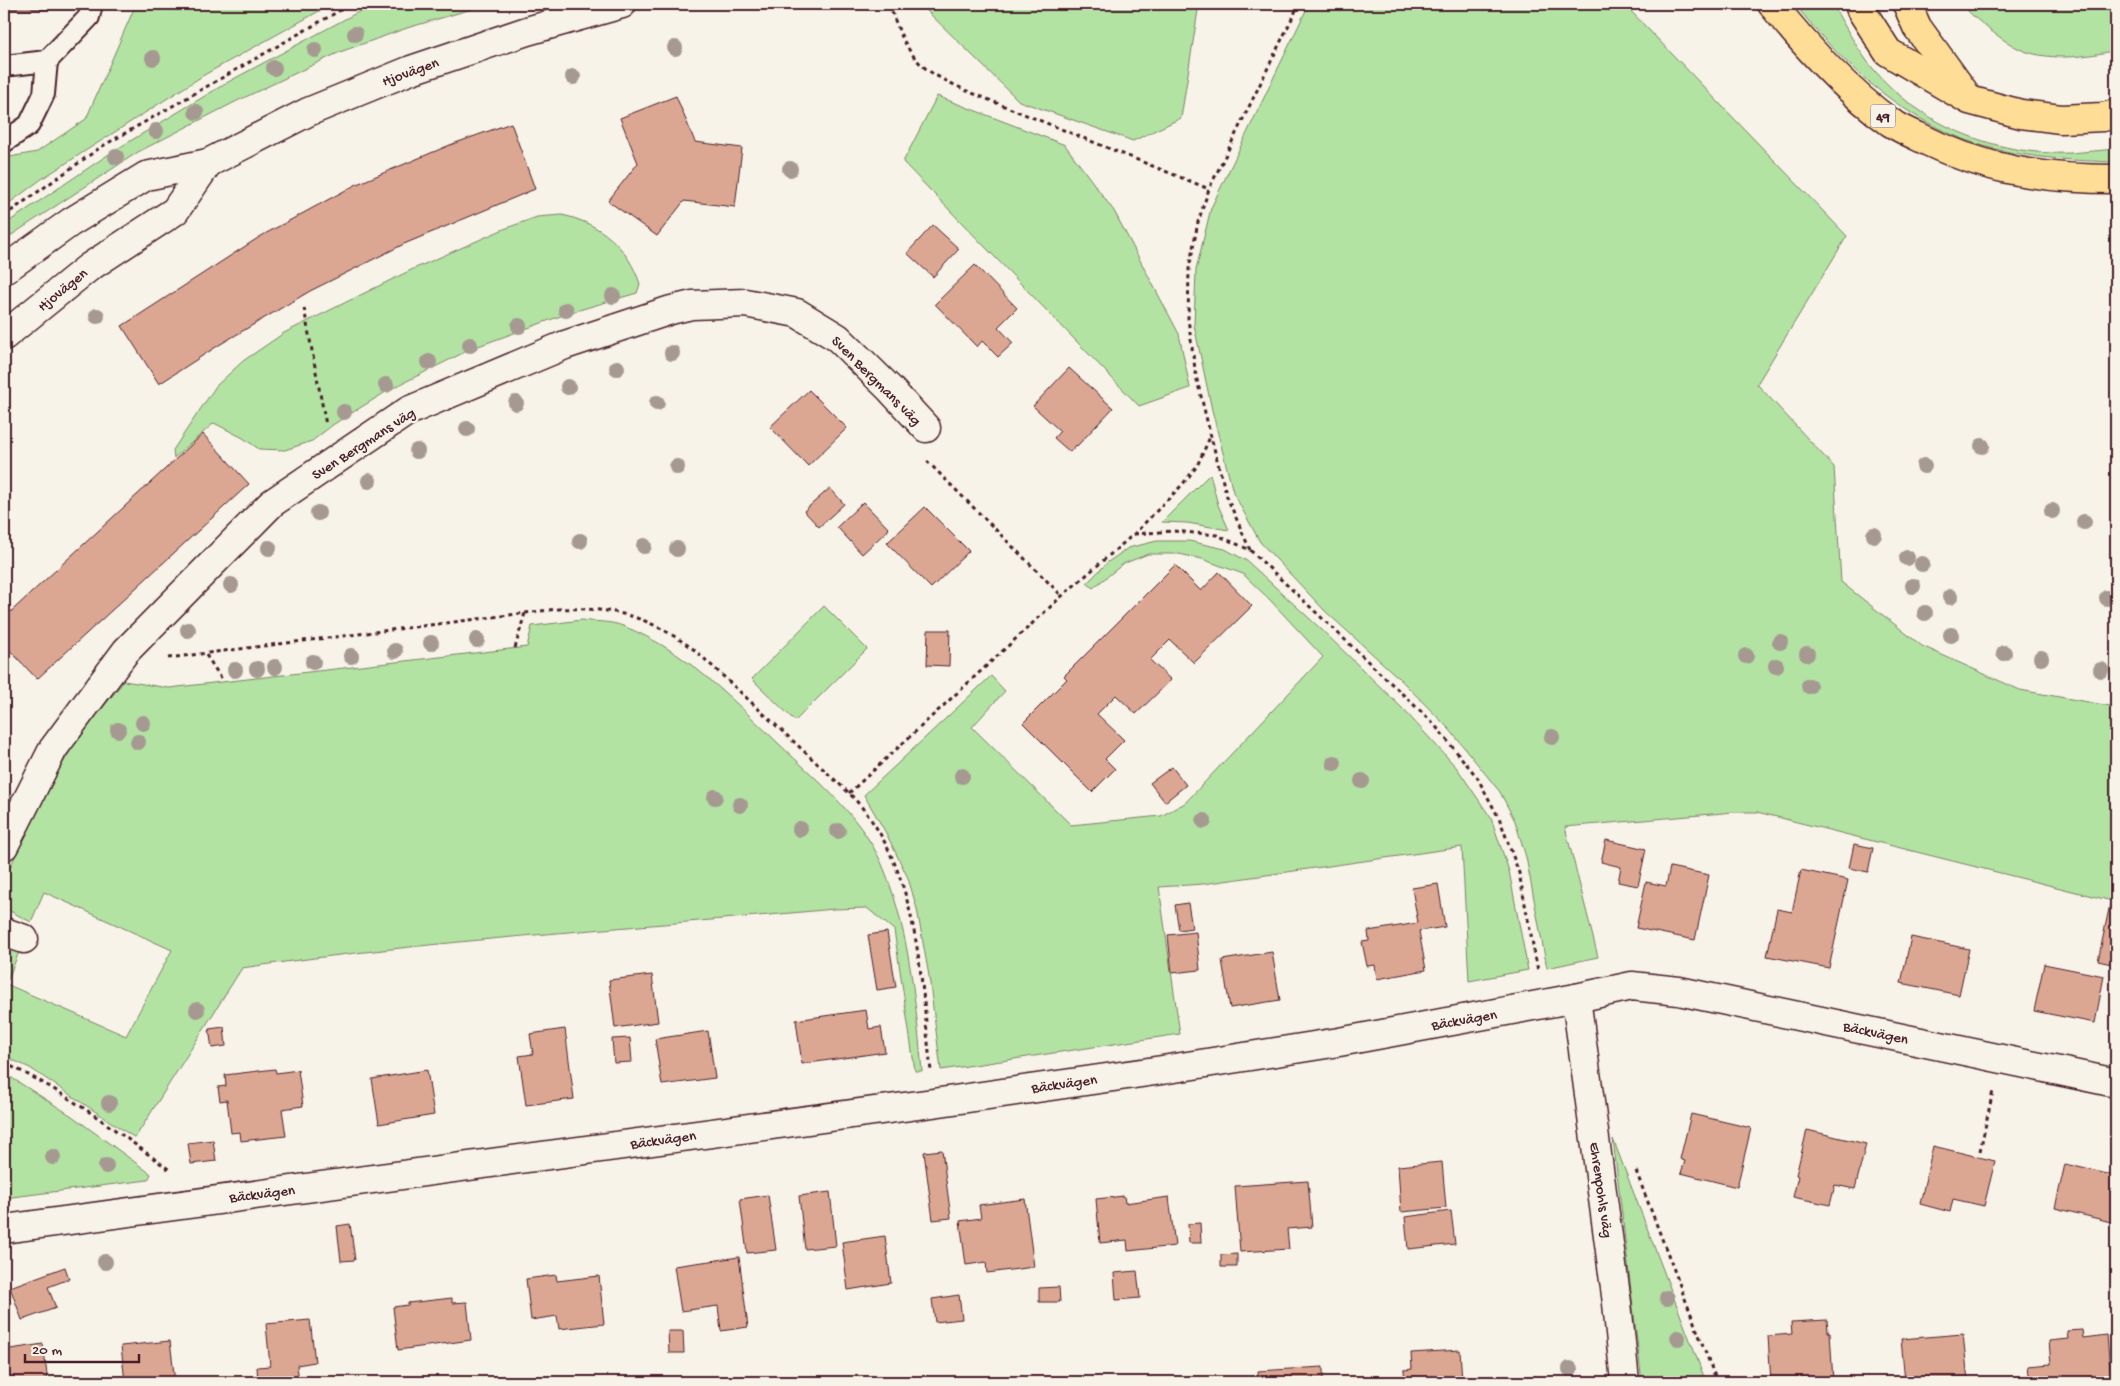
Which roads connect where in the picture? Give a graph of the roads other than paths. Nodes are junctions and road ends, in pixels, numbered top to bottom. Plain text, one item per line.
1 (92, 4) edge
2 (622, 4) edge
3 (1772, 4) edge
4 (1859, 4) edge
5 (1907, 4) edge
6 (47, 61) junction
7 (4, 66) edge
8 (1969, 100) junction
9 (2116, 114) edge
10 (4, 142) edge
11 (208, 163) junction
12 (2116, 179) edge
13 (4, 270) edge
14 (4, 336) edge
15 (926, 428) road end
16 (4, 846) edge
17 (1576, 998) junction
18 (2116, 1083) edge
19 (4, 1229) edge
20 (1625, 1382) edge

1 - 6 lane
2 - 11 street, Hjovägen
3 - 12 highway, 49
4 - 8 highway
5 - 8 highway
6 - 7 lane
6 - 10 lane
8 - 9 highway
11 - 13 street, Hjovägen
11 - 14 street, Hjovägen
15 - 16 street, Sven Bergmans väg
17 - 18 street, Bäckvägen
17 - 19 street, Bäckvägen
17 - 20 street, Ehrenpohls väg

